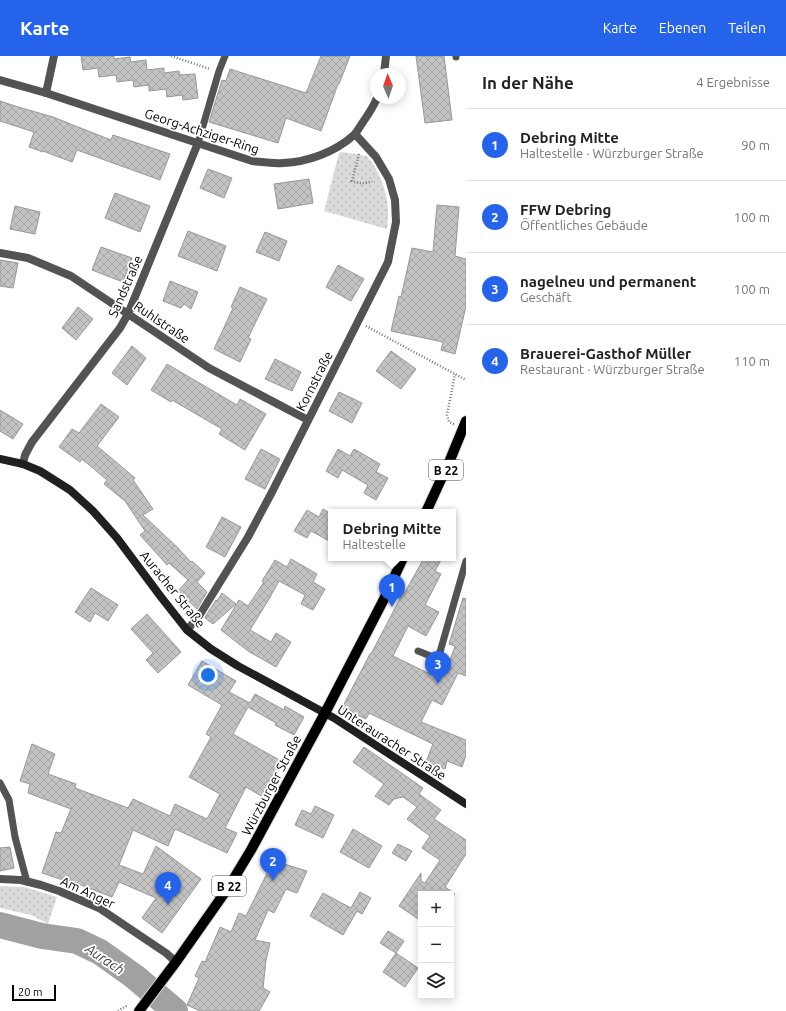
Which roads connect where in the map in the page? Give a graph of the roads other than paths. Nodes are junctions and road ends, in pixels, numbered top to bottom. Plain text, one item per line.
1 (54, 56) edge
2 (225, 56) edge
3 (386, 56) edge
4 (385, 68) edge
5 (0, 80) edge
6 (46, 93) junction
7 (374, 104) edge
8 (355, 134) junction
9 (198, 143) junction
10 (0, 252) edge
11 (128, 314) junction
12 (308, 420) junction
13 (465, 425) edge
14 (0, 459) edge
15 (23, 464) junction
16 (427, 509) edge
17 (403, 561) edge
18 (466, 561) edge
19 (187, 630) junction
20 (418, 651) dead end
21 (325, 713) junction
22 (0, 783) edge
23 (466, 804) edge
24 (0, 879) edge
25 (27, 882) junction
26 (176, 962) junction
27 (140, 1009) edge

1 - 6 street
2 - 9 lane
3 - 4 street
5 - 6 street, Georg-Achziger-Ring
6 - 9 street, Georg-Achziger-Ring
7 - 8 street, Georg-Achziger-Ring
8 - 9 street, Georg-Achziger-Ring
8 - 12 street, Kornstraße
9 - 11 street, Sandstraße
10 - 11 street, Ruhlstraße
11 - 12 street, Ruhlstraße
11 - 15 street, Sandstraße
12 - 19 street, Kornstraße
13 - 16 main road, B 22
14 - 15 street, Auracher Straße
15 - 19 street, Auracher Straße
17 - 21 main road, Würzburger Straße / B 22
18 - 20 lane
19 - 21 street, Auracher Straße
21 - 23 street, Unterauracher Straße
21 - 26 main road, Würzburger Straße / B 22
22 - 25 lane
24 - 25 street, Am Anger
25 - 26 street, Am Anger
26 - 27 main road, Würzburger Straße / B 22

